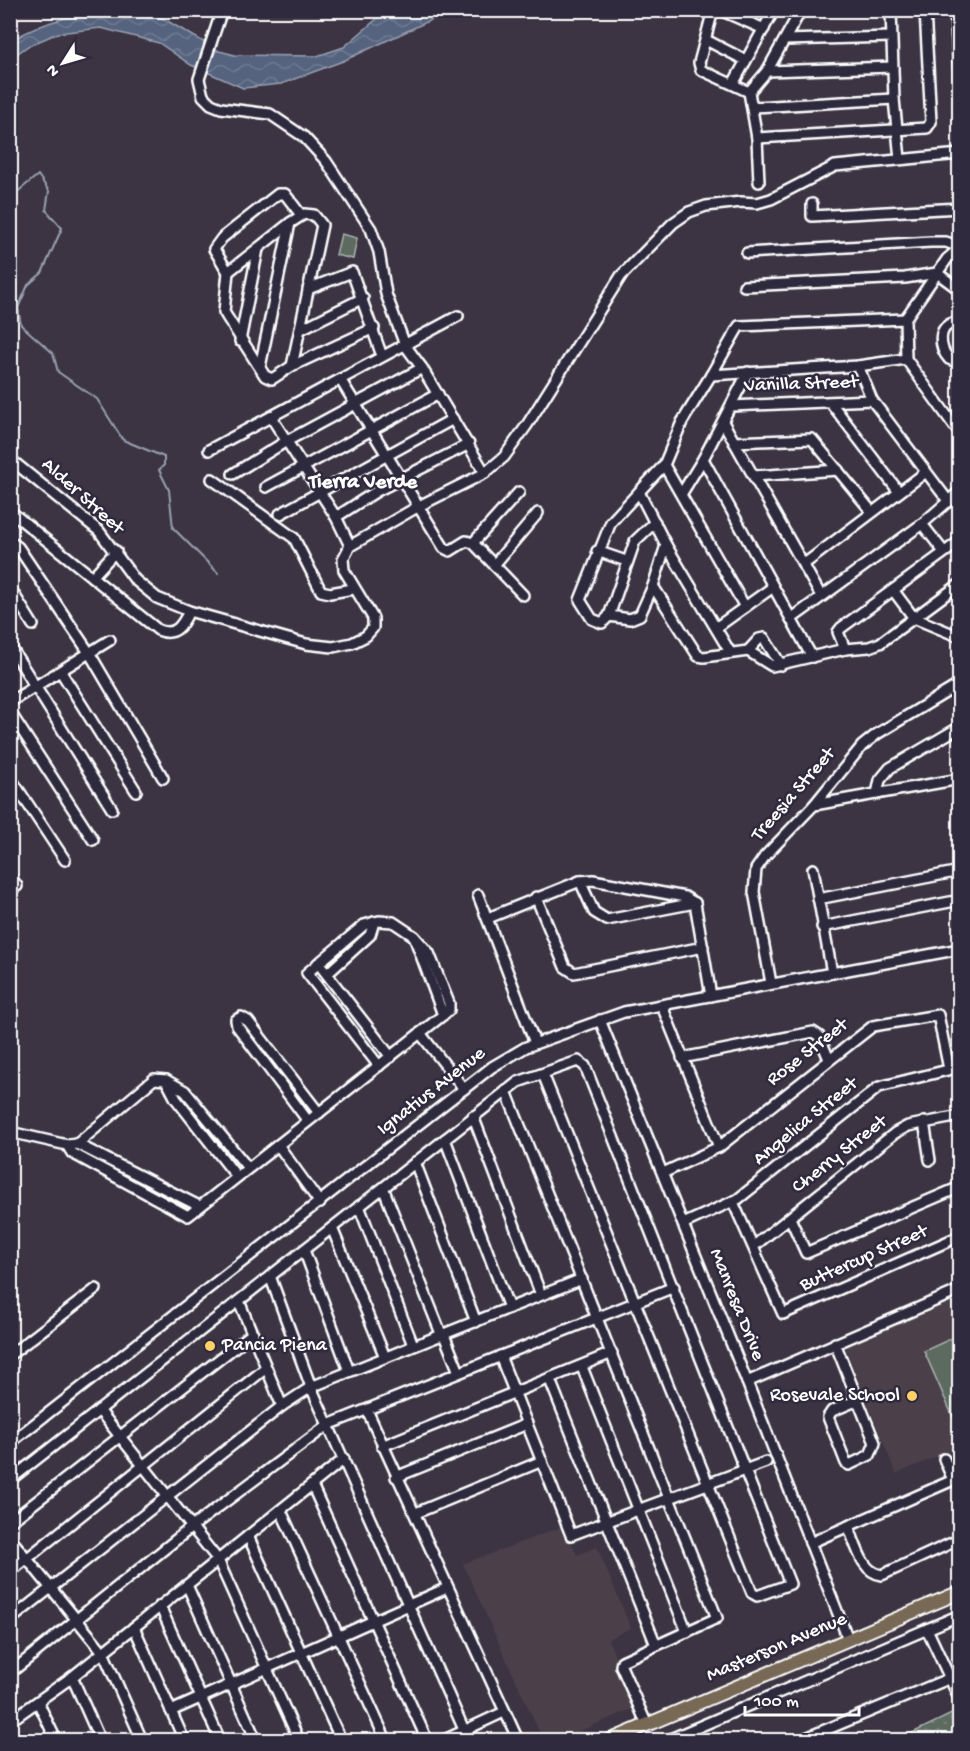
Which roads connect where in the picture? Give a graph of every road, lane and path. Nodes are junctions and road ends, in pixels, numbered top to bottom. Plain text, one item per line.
1 (222, 10) edge
2 (713, 10) edge
3 (720, 10) edge
4 (774, 10) edge
5 (801, 10) edge
6 (891, 10) edge
7 (925, 10) edge
8 (955, 10) edge
9 (764, 28) junction
10 (891, 37) junction
11 (785, 39) junction
12 (706, 40) junction
13 (745, 60) junction
14 (893, 67) junction
15 (767, 71) junction
16 (733, 84) junction
17 (960, 87) edge
18 (749, 92) junction
19 (894, 99) junction
20 (753, 107) junction
21 (897, 130) junction
22 (757, 138) junction
23 (960, 154) edge
24 (900, 159) junction
25 (759, 182) dead end
26 (812, 204) dead end
27 (960, 208) edge
28 (301, 215) junction
29 (290, 223) junction
30 (960, 248) edge
31 (258, 249) junction
32 (747, 253) dead end
33 (228, 272) junction
34 (937, 273) junction
35 (744, 286) dead end
36 (308, 289) junction
37 (960, 290) edge
38 (363, 298) junction
39 (458, 316) dead end
40 (905, 319) junction
41 (301, 328) junction
42 (374, 328) junction
43 (960, 328) edge
44 (240, 340) junction
45 (405, 345) junction
46 (382, 356) junction
47 (960, 358) edge
48 (906, 359) junction
49 (292, 366) junction
50 (858, 366) junction
51 (260, 367) junction
52 (422, 368) junction
53 (748, 372) junction
54 (711, 375) junction
55 (340, 379) junction
56 (438, 394) junction
57 (872, 400) junction
58 (831, 403) junction
59 (354, 405) junction
60 (731, 406) junction
61 (960, 416) edge
62 (271, 417) junction
63 (453, 419) junction
64 (723, 422) junction
65 (951, 423) junction
66 (372, 429) junction
67 (960, 434) edge
68 (285, 442) junction
69 (734, 442) junction
70 (470, 444) junction
71 (209, 450) dead end
72 (388, 453) junction
73 (10, 459) edge
74 (703, 459) junction
75 (664, 465) junction
76 (302, 467) junction
77 (838, 470) junction
78 (926, 472) junction
79 (485, 473) junction
80 (233, 474) dead end
81 (754, 476) junction
82 (212, 479) dead end
83 (403, 479) junction
84 (266, 487) dead end
85 (318, 491) junction
86 (960, 491) edge
87 (519, 492) dead end
88 (639, 492) junction
89 (899, 492) junction
90 (682, 493) junction
91 (949, 502) junction
92 (419, 506) junction
93 (10, 511) edge
94 (872, 512) junction
95 (538, 513) dead end
96 (280, 514) dead end
97 (336, 517) junction
98 (655, 522) junction
99 (922, 524) junction
100 (10, 541) edge
101 (960, 541) edge
102 (473, 543) junction
103 (666, 545) junction
104 (350, 546) junction
105 (116, 551) junction
106 (597, 551) junction
107 (944, 552) junction
108 (626, 561) junction
109 (803, 564) junction
110 (494, 565) junction
111 (92, 577) junction
112 (960, 584) edge
113 (654, 586) junction
114 (773, 587) junction
115 (10, 588) edge
116 (353, 589) junction
117 (893, 590) junction
118 (523, 595) dead end
119 (821, 596) junction
120 (745, 607) junction
121 (189, 611) junction
122 (609, 616) junction
123 (914, 618) junction
124 (791, 619) junction
125 (33, 625) dead end
126 (960, 626) edge
127 (717, 627) junction
128 (955, 635) edge
129 (110, 640) dead end
130 (10, 646) edge
131 (845, 649) junction
132 (748, 651) junction
133 (730, 652) junction
134 (90, 654) junction
135 (812, 657) junction
136 (781, 665) junction
137 (61, 672) junction
138 (960, 684) edge
139 (36, 687) junction
140 (10, 702) edge
141 (10, 712) edge
142 (960, 727) edge
143 (10, 777) edge
144 (163, 778) dead end
145 (960, 779) edge
146 (136, 791) dead end
147 (877, 794) junction
148 (814, 805) junction
149 (112, 809) dead end
150 (93, 840) dead end
151 (65, 860) dead end
152 (813, 868) dead end
153 (960, 871) edge
154 (10, 876) edge
155 (580, 881) junction
156 (17, 886) dead end
157 (478, 895) dead end
158 (536, 897) junction
159 (818, 898) junction
160 (960, 900) edge
161 (695, 903) junction
162 (488, 918) junction
163 (374, 922) junction
164 (822, 927) junction
165 (704, 947) junction
166 (960, 949) edge
167 (318, 963) junction
168 (832, 973) junction
169 (327, 974) junction
170 (771, 983) junction
171 (711, 996) junction
172 (662, 1005) junction
173 (600, 1020) junction
174 (420, 1034) junction
175 (536, 1043) junction
176 (391, 1057) junction
177 (682, 1058) junction
178 (829, 1059) junction
179 (379, 1066) junction
180 (960, 1067) edge
181 (949, 1069) junction
182 (543, 1074) junction
183 (166, 1080) junction
184 (464, 1089) junction
185 (506, 1091) junction
186 (320, 1113) junction
187 (473, 1116) junction
188 (960, 1116) edge
189 (308, 1121) junction
190 (924, 1122) junction
191 (10, 1132) edge
192 (445, 1139) junction
193 (77, 1144) junction
194 (67, 1145) junction
195 (278, 1145) junction
196 (719, 1147) junction
197 (930, 1160) dead end
198 (415, 1162) junction
199 (248, 1168) junction
200 (663, 1173) junction
201 (237, 1177) junction
202 (960, 1187) edge
203 (384, 1190) junction
204 (733, 1202) junction
205 (320, 1203) junction
206 (200, 1206) junction
207 (359, 1206) junction
208 (789, 1218) junction
209 (683, 1224) junction
210 (332, 1228) junction
211 (960, 1236) edge
212 (754, 1246) junction
213 (304, 1250) junction
214 (270, 1276) junction
215 (582, 1279) junction
216 (674, 1287) junction
217 (96, 1289) dead end
218 (960, 1290) edge
219 (541, 1295) junction
220 (239, 1301) junction
221 (635, 1302) junction
222 (509, 1308) junction
223 (597, 1317) junction
224 (476, 1322) junction
225 (253, 1333) junction
226 (443, 1335) junction
227 (835, 1343) junction
228 (413, 1345) junction
229 (612, 1353) junction
230 (10, 1355) edge
231 (385, 1356) junction
232 (500, 1356) junction
233 (582, 1367) junction
234 (266, 1368) junction
235 (349, 1371) junction
236 (459, 1372) junction
237 (550, 1380) junction
238 (747, 1382) junction
239 (311, 1387) junction
240 (515, 1394) junction
241 (858, 1400) junction
242 (282, 1406) junction
243 (99, 1410) junction
244 (367, 1410) junction
245 (528, 1424) junction
246 (328, 1425) junction
247 (120, 1436) junction
248 (10, 1443) edge
249 (382, 1446) junction
250 (344, 1459) junction
251 (944, 1459) dead end
252 (542, 1461) junction
253 (766, 1462) dead end
254 (144, 1465) junction
255 (747, 1469) junction
256 (396, 1477) junction
257 (956, 1479) edge
258 (10, 1480) edge
259 (707, 1484) junction
260 (312, 1485) junction
261 (168, 1495) junction
262 (669, 1499) junction
263 (280, 1511) junction
264 (639, 1511) junction
265 (416, 1513) junction
266 (10, 1522) edge
267 (608, 1523) junction
268 (193, 1526) junction
269 (848, 1527) junction
270 (248, 1536) junction
271 (10, 1538) edge
272 (960, 1539) edge
273 (810, 1543) junction
274 (27, 1559) junction
275 (218, 1560) junction
276 (10, 1572) edge
277 (187, 1585) junction
278 (50, 1588) junction
279 (447, 1588) junction
280 (960, 1592) edge
281 (160, 1606) junction
282 (408, 1606) junction
283 (960, 1615) edge
284 (10, 1620) edge
285 (76, 1621) junction
286 (372, 1622) junction
287 (134, 1627) junction
288 (927, 1629) junction
289 (687, 1632) junction
290 (337, 1637) junction
291 (848, 1639) junction
292 (656, 1645) junction
293 (103, 1652) junction
294 (302, 1653) junction
295 (267, 1669) junction
296 (10, 1673) edge
297 (72, 1677) junction
298 (948, 1679) junction
299 (231, 1685) junction
300 (202, 1699) junction
301 (960, 1700) edge
302 (38, 1702) junction
303 (171, 1711) junction
304 (504, 1712) junction
305 (10, 1721) edge
306 (647, 1725) junction
307 (465, 1731) junction
308 (10, 1736) edge
309 (13, 1740) edge
310 (56, 1740) edge
311 (100, 1740) edge
312 (142, 1740) edge
313 (184, 1740) edge
314 (220, 1740) edge
315 (256, 1740) edge
316 (299, 1740) edge
317 (340, 1740) edge
318 (386, 1740) edge
319 (427, 1740) edge
320 (444, 1740) edge
321 (518, 1740) edge
322 (610, 1740) edge
323 (668, 1740) edge
324 (801, 1740) edge

1 - 45 street
2 - 12 street
3 - 9 street
4 - 9 street
5 - 11 street
6 - 10 street
7 - 21 street
8 - 17 street
9 - 13 street
10 - 11 street
10 - 14 street
11 - 15 street
12 - 13 street
12 - 16 street
13 - 16 street
14 - 15 street
14 - 19 street
15 - 18 street
16 - 18 street
18 - 20 street
19 - 20 street
19 - 21 street
20 - 22 street
21 - 22 street
21 - 24 street
22 - 25 street
23 - 24 street
24 - 79 street
26 - 27 street
28 - 29 street
28 - 33 street
28 - 36 street
29 - 31 street
29 - 51 street
30 - 32 street
30 - 34 street
31 - 33 street
31 - 44 street
33 - 44 street
34 - 35 street
34 - 37 street
34 - 40 street
36 - 38 street
36 - 41 street
38 - 41 street
38 - 42 street
39 - 45 street
40 - 48 street
40 - 54 street
41 - 49 street
42 - 46 street
42 - 49 street
43 - 47 street
44 - 51 street
45 - 46 street
45 - 52 street
46 - 55 street
48 - 50 street
48 - 65 street
49 - 51 street
50 - 53 street
50 - 57 street
52 - 56 street
52 - 59 street
53 - 54 street
53 - 60 street
54 - 75 street
55 - 59 street
55 - 62 street
56 - 63 street
56 - 66 street
57 - 58 street, Vanilla Street
57 - 78 street
58 - 60 street, Vanilla Street
58 - 89 street
59 - 66 street
59 - 68 street
60 - 64 street
61 - 65 street
62 - 68 street
62 - 71 street
63 - 70 street
63 - 72 street
64 - 69 street
64 - 74 street
65 - 67 street
66 - 72 street
66 - 76 street
68 - 76 street
68 - 80 street
69 - 77 street
69 - 81 street
70 - 79 street
70 - 83 street
72 - 83 street
72 - 85 street
73 - 105 street, Alder Street
74 - 90 street
74 - 114 street
75 - 88 street
75 - 90 street
76 - 84 street
76 - 85 street
77 - 81 street
77 - 94 street
78 - 89 street
78 - 91 street
79 - 92 street
81 - 109 street
82 - 116 street
83 - 92 street
83 - 97 street
85 - 96 street
85 - 97 street
86 - 91 street
87 - 102 street
88 - 98 street
88 - 106 street
89 - 94 street
90 - 120 street
91 - 99 street
92 - 102 street
92 - 104 street
93 - 111 street
94 - 109 street
95 - 110 street
97 - 104 street
98 - 103 street
98 - 108 street
99 - 107 street
99 - 119 street
100 - 134 street
101 - 107 street
102 - 110 street
103 - 113 street
103 - 127 street
104 - 116 street
105 - 111 street
105 - 121 street, Alder Street
106 - 108 street
106 - 122 street
107 - 117 street
108 - 122 street
109 - 119 street
110 - 118 street
111 - 121 street
112 - 123 street
113 - 122 street
113 - 133 street
114 - 120 street
114 - 124 street
115 - 125 street
116 - 121 street, Alder Street
117 - 123 street
117 - 131 street
119 - 124 street
120 - 127 street
123 - 128 street
123 - 131 street
124 - 135 street
126 - 128 street
127 - 133 street
129 - 134 street
130 - 139 street
131 - 135 street
132 - 133 street
132 - 136 street
132 - 136 street
134 - 137 street
134 - 144 street
135 - 136 street
137 - 139 street
137 - 146 street
138 - 148 street, Treesia Street
139 - 140 street
139 - 149 street
141 - 150 street
142 - 147 street
143 - 151 street
145 - 147 street
147 - 148 street
148 - 170 street, Treesia Street
152 - 159 street
153 - 159 street
154 - 156 street
155 - 158 street
155 - 161 street
155 - 161 street
157 - 162 street
158 - 162 street
158 - 165 street
159 - 164 street
160 - 164 street
161 - 165 street
162 - 175 street
163 - 167 street
163 - 169 street
163 - 174 street
164 - 168 street
165 - 171 street
166 - 168 street, Ignatius Avenue
167 - 169 street
167 - 179 street
168 - 170 street, Ignatius Avenue
169 - 176 street
170 - 171 street, Ignatius Avenue
171 - 172 street, Ignatius Avenue
172 - 173 street, Ignatius Avenue
172 - 177 street
173 - 175 street, Ignatius Avenue
173 - 200 street, Manresa Drive
174 - 176 street
174 - 184 street
175 - 184 street, Ignatius Avenue
176 - 179 street
177 - 178 street
177 - 196 street
178 - 181 street, Rose Street
178 - 196 street, Rose Street
179 - 186 street
180 - 181 street, Angelica Street
181 - 204 street, Angelica Street
182 - 185 street
182 - 216 street
182 - 221 street
183 - 193 street
183 - 199 street
183 - 201 street
184 - 205 street, Ignatius Avenue
185 - 187 street
185 - 215 street
186 - 189 street
186 - 189 street
187 - 192 street
187 - 219 street
188 - 190 street, Cherry Street
189 - 195 street
190 - 197 street
190 - 208 street, Cherry Street
191 - 194 street
192 - 198 street
192 - 222 street
193 - 194 street
193 - 206 street
194 - 206 street
195 - 199 street
195 - 205 street
196 - 200 street, Rose Street
198 - 203 street
198 - 224 street
199 - 201 street
200 - 209 street, Manresa Drive
201 - 206 street
202 - 208 street
203 - 207 street
203 - 226 street
204 - 209 street, Angelica Street
204 - 212 street
205 - 248 street, Ignatius Avenue
207 - 210 street
207 - 228 street
208 - 212 street, Cherry Street
209 - 238 street, Manresa Drive
210 - 213 street
210 - 231 street
211 - 212 street, Buttercup Street
213 - 214 street
213 - 235 street
214 - 220 street
214 - 239 street
215 - 219 street
215 - 223 street
216 - 221 street
216 - 255 street
217 - 230 street
218 - 227 street
219 - 222 street
220 - 225 street
220 - 243 street
221 - 223 street
221 - 259 street
222 - 224 street
223 - 229 street
223 - 232 street
224 - 226 street
225 - 234 street
225 - 247 street
226 - 228 street
226 - 236 street
227 - 238 street
227 - 241 street
228 - 231 street
229 - 233 street
229 - 262 street
231 - 235 street
232 - 236 street
232 - 240 street
233 - 237 street
233 - 264 street
234 - 242 street
234 - 254 street
235 - 239 street
236 - 244 street
237 - 240 street
237 - 267 street
238 - 273 street, Manresa Drive
239 - 242 street
239 - 246 street
240 - 245 street
240 - 249 street
241 - 241 street
242 - 261 street
243 - 247 street
243 - 258 street
244 - 246 street
244 - 249 street
245 - 252 street
245 - 256 street
246 - 250 street
246 - 268 street
247 - 254 street
247 - 266 street
249 - 256 street
250 - 260 street
250 - 282 street
251 - 257 street
252 - 265 street
252 - 267 street
253 - 255 street
254 - 261 street
254 - 274 street
255 - 259 street
255 - 259 street
256 - 265 street
257 - 269 street
259 - 262 street
260 - 263 street
260 - 286 street
261 - 268 street
261 - 278 street
262 - 264 street
262 - 289 street
263 - 270 street
263 - 290 street
264 - 267 street
264 - 289 street
265 - 279 street
267 - 292 street
268 - 275 street
268 - 285 street
269 - 272 street
269 - 273 street
270 - 275 street
270 - 294 street
271 - 274 street
273 - 291 street, Manresa Drive
274 - 276 street
274 - 278 street
275 - 277 street
275 - 295 street
277 - 281 street
277 - 299 street
278 - 284 street
278 - 285 street
279 - 282 street
279 - 304 street
280 - 291 main road, Masterson Avenue
281 - 287 street
281 - 300 street
282 - 286 street
282 - 307 street
283 - 288 street
285 - 293 street
285 - 296 street
286 - 290 street
286 - 319 street
287 - 293 street
287 - 303 street
288 - 298 street
288 - 323 street
289 - 292 street
290 - 294 street
290 - 318 street
291 - 306 main road, Masterson Avenue
292 - 306 street
293 - 297 street
293 - 312 street
294 - 295 street
294 - 317 street
295 - 299 street
295 - 316 street
297 - 302 street
297 - 311 street
298 - 301 street
298 - 324 street
299 - 300 street
299 - 315 street
300 - 303 street
300 - 314 street
302 - 305 street
302 - 310 street
303 - 313 street
304 - 307 street
304 - 321 street
306 - 322 main road, Masterson Avenue
307 - 320 street
308 - 309 street

